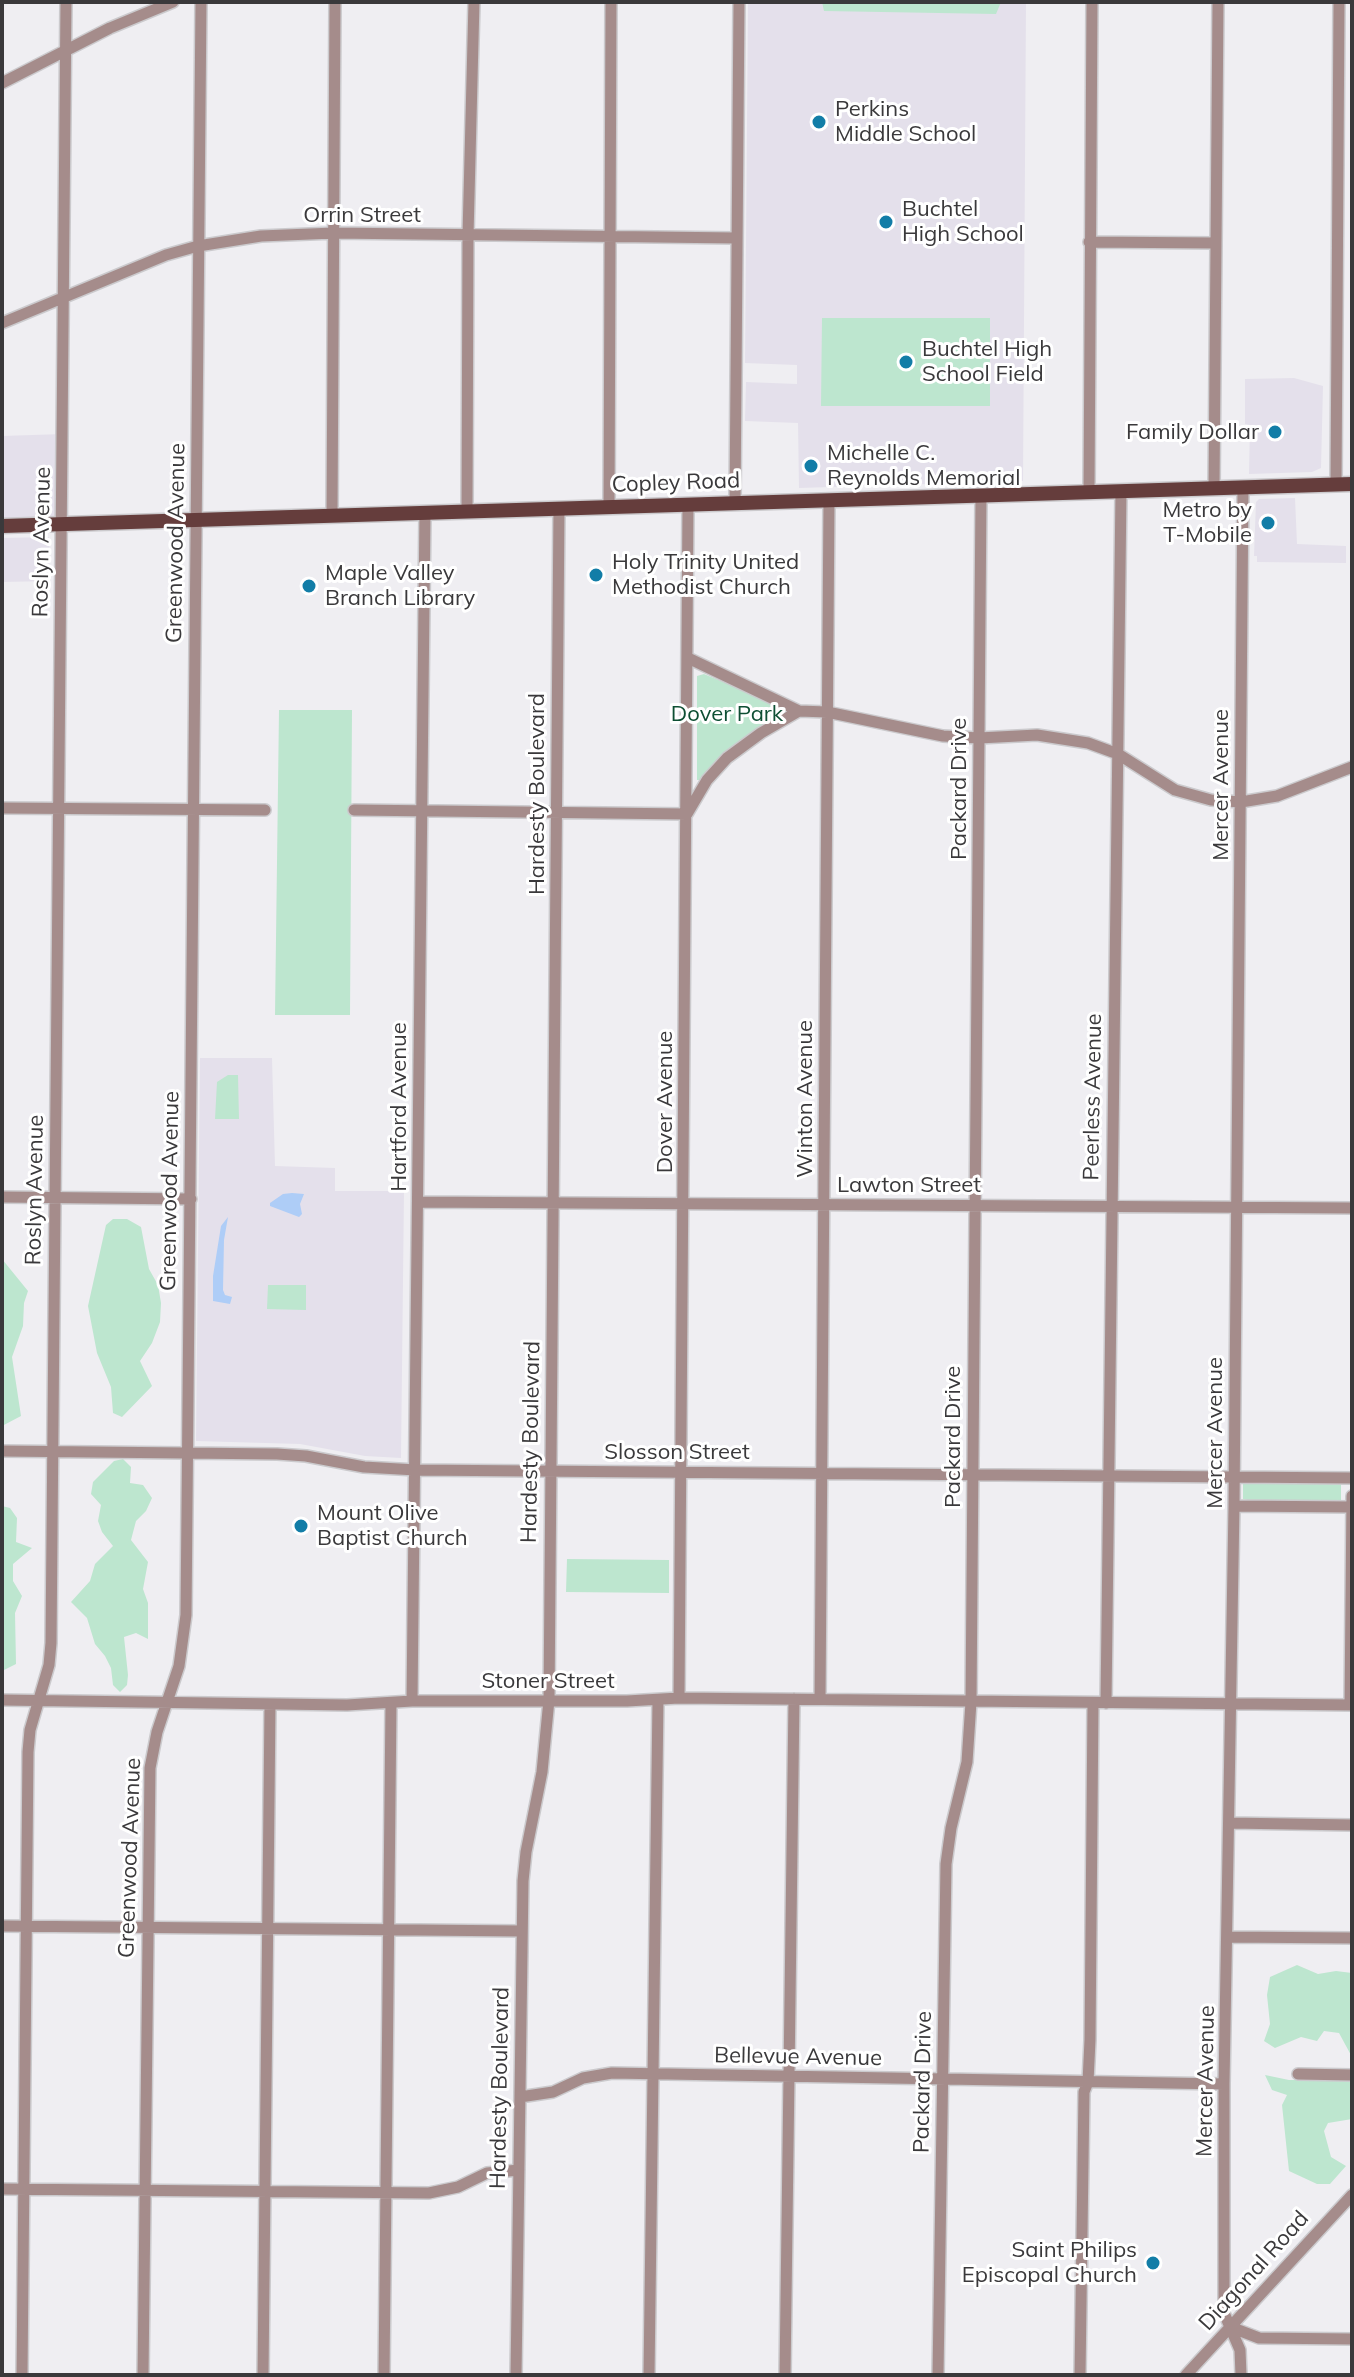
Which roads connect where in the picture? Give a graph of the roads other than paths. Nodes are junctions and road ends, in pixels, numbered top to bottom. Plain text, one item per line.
1 (66, 2) edge
2 (173, 2) edge
3 (201, 2) edge
4 (335, 2) edge
5 (474, 2) edge
6 (611, 2) edge
7 (739, 2) edge
8 (1092, 2) edge
9 (1218, 2) edge
10 (1339, 2) edge
11 (66, 51) junction
12 (2, 83) edge
13 (334, 233) junction
14 (468, 235) junction
15 (609, 237) junction
16 (736, 238) junction
17 (1089, 242) junction
18 (1216, 243) junction
19 (198, 246) junction
20 (64, 297) junction
21 (2, 323) edge
22 (1336, 484) junction
23 (1352, 484) edge
24 (1214, 488) junction
25 (1243, 488) junction
26 (1089, 491) junction
27 (1121, 491) junction
28 (981, 496) junction
29 (829, 500) junction
30 (735, 503) junction
31 (688, 505) junction
32 (609, 507) junction
33 (559, 508) junction
34 (467, 511) junction
35 (425, 512) junction
36 (332, 515) junction
37 (197, 519) junction
38 (62, 523) junction
39 (2, 526) edge
40 (688, 658) junction
41 (799, 711) junction
42 (827, 712) junction
43 (979, 738) junction
44 (1118, 754) junction
45 (1352, 767) edge
46 (1241, 802) junction
47 (2, 808) edge
48 (60, 809) junction
49 (194, 809) junction
50 (265, 810) dead end
51 (354, 810) dead end
52 (421, 811) junction
53 (556, 813) junction
54 (687, 814) junction
55 (2, 1197) edge
56 (56, 1198) junction
57 (191, 1199) junction
58 (418, 1202) junction
59 (553, 1202) junction
60 (684, 1204) junction
61 (824, 1205) junction
62 (975, 1206) junction
63 (1112, 1207) junction
64 (1237, 1207) junction
65 (1352, 1208) edge
66 (2, 1451) edge
67 (53, 1451) junction
68 (187, 1453) junction
69 (416, 1470) junction
70 (551, 1471) junction
71 (682, 1472) junction
72 (821, 1473) junction
73 (973, 1475) junction
74 (1109, 1476) junction
75 (1234, 1477) junction
76 (1352, 1478) edge
77 (1352, 1496) edge
78 (1234, 1506) junction
79 (1352, 1507) edge
80 (679, 1698) junction
81 (794, 1699) junction
82 (820, 1699) junction
83 (2, 1700) edge
84 (549, 1700) junction
85 (658, 1700) junction
86 (39, 1701) junction
87 (412, 1701) junction
88 (168, 1702) junction
89 (971, 1702) junction
90 (391, 1703) junction
91 (1093, 1703) junction
92 (1106, 1703) junction
93 (270, 1705) junction
94 (1232, 1705) junction
95 (1351, 1705) edge
96 (1230, 1823) junction
97 (1352, 1825) edge
98 (2, 1926) edge
99 (26, 1927) junction
100 (149, 1928) junction
101 (268, 1929) junction
102 (389, 1930) junction
103 (522, 1931) junction
104 (1228, 1937) junction
105 (1352, 1938) edge
106 (652, 2073) junction
107 (1298, 2074) dead end
108 (1352, 2075) edge
109 (789, 2077) junction
110 (943, 2080) junction
111 (1088, 2082) junction
112 (1224, 2084) junction
113 (520, 2097) junction
114 (519, 2170) junction
115 (2, 2189) edge
116 (24, 2190) junction
117 (146, 2191) junction
118 (265, 2192) junction
119 (385, 2193) junction
120 (1352, 2195) edge
121 (1232, 2327) junction
122 (1352, 2339) edge
123 (22, 2375) edge
124 (143, 2375) edge
125 (263, 2375) edge
126 (384, 2375) edge
127 (516, 2375) edge
128 (649, 2375) edge
129 (785, 2375) edge
130 (938, 2375) edge
131 (1080, 2375) edge
132 (1186, 2375) edge
133 (1241, 2375) edge

1 - 11 street, Roslyn Avenue
2 - 11 street
3 - 19 street, Greenwood Avenue
4 - 13 street
5 - 14 street
6 - 15 street
7 - 16 street
8 - 17 street
9 - 18 street
10 - 22 street
11 - 12 street
11 - 20 street, Roslyn Avenue
13 - 14 street, Orrin Street
13 - 19 street, Orrin Street
13 - 36 street
14 - 15 street, Orrin Street
14 - 34 street
15 - 16 street, Orrin Street
15 - 32 street
16 - 30 street
17 - 18 street
17 - 26 street
18 - 24 street
19 - 20 street, Orrin Street
19 - 37 street, Greenwood Avenue
20 - 21 street, Orrin Street
20 - 38 street, Roslyn Avenue
22 - 23 main road, Copley Road
22 - 25 main road, Copley Road
24 - 25 main road, Copley Road
24 - 27 main road, Copley Road
25 - 46 street, Mercer Avenue
26 - 27 main road, Copley Road
26 - 28 main road, Copley Road
27 - 44 street, Peerless Avenue
28 - 29 main road, Copley Road
28 - 43 street, Packard Drive
29 - 30 main road, Copley Road
29 - 42 street, Winton Avenue
30 - 31 main road, Copley Road
31 - 32 main road, Copley Road
31 - 40 street, Dover Avenue
32 - 33 main road, Copley Road
33 - 34 main road, Copley Road
33 - 53 street, Hardesty Boulevard
34 - 35 main road, Copley Road
35 - 36 main road, Copley Road
35 - 52 street, Hartford Avenue
36 - 37 main road, Copley Road
37 - 38 main road, Copley Road
37 - 49 street, Greenwood Avenue
38 - 39 main road, Copley Road
38 - 48 street, Roslyn Avenue
40 - 41 street
40 - 54 street, Dover Avenue
41 - 42 street
41 - 54 street
42 - 43 street
42 - 61 street, Winton Avenue
43 - 44 street
43 - 62 street, Packard Drive
44 - 46 street
44 - 63 street, Peerless Avenue
45 - 46 street
46 - 64 street, Mercer Avenue
47 - 48 street
48 - 49 street
48 - 56 street, Roslyn Avenue
49 - 50 street
49 - 57 street, Greenwood Avenue
51 - 52 street
52 - 53 street
52 - 58 street, Hartford Avenue
53 - 54 street
53 - 59 street, Hardesty Boulevard
54 - 60 street, Dover Avenue
55 - 56 street
56 - 57 street
56 - 67 street, Roslyn Avenue
57 - 68 street, Greenwood Avenue
58 - 59 street, Lawton Street
58 - 69 street, Hartford Avenue
59 - 60 street, Lawton Street
59 - 70 street, Hardesty Boulevard
60 - 61 street, Lawton Street
60 - 71 street, Dover Avenue
61 - 62 street, Lawton Street
61 - 72 street, Winton Avenue
62 - 63 street, Lawton Street
62 - 73 street, Packard Drive
63 - 64 street, Lawton Street
63 - 74 street, Peerless Avenue
64 - 65 street, Lawton Street
64 - 75 street, Mercer Avenue
66 - 67 street, Slosson Street
67 - 68 street, Slosson Street
67 - 86 street, Roslyn Avenue
68 - 69 street, Slosson Street
68 - 88 street, Greenwood Avenue
69 - 70 street, Slosson Street
69 - 87 street, Hartford Avenue
70 - 71 street, Slosson Street
70 - 84 street, Hardesty Boulevard
71 - 72 street, Slosson Street
71 - 80 street, Dover Avenue
72 - 73 street, Slosson Street
72 - 82 street, Winton Avenue
73 - 74 street, Slosson Street
73 - 89 street, Packard Drive
74 - 75 street, Slosson Street
74 - 92 street, Peerless Avenue
75 - 76 street, Slosson Street
75 - 78 street, Mercer Avenue
77 - 79 street
78 - 79 street
78 - 94 street, Mercer Avenue
79 - 95 street
80 - 81 street, Stoner Street
80 - 85 street, Stoner Street
81 - 82 street, Stoner Street
81 - 109 street
82 - 89 street, Stoner Street
83 - 86 street, Stoner Street
84 - 85 street, Stoner Street
84 - 87 street, Stoner Street
84 - 103 street, Hardesty Boulevard
85 - 106 street
86 - 88 street, Stoner Street
86 - 99 street, Roslyn Avenue
87 - 90 street, Stoner Street
88 - 93 street, Stoner Street
88 - 100 street, Greenwood Avenue
89 - 91 street, Stoner Street
89 - 110 street, Packard Drive
90 - 93 street, Stoner Street
90 - 102 street
91 - 92 street, Stoner Street
91 - 111 street
92 - 94 street
93 - 101 street
94 - 95 street
94 - 96 street, Mercer Avenue
96 - 97 street
96 - 104 street, Mercer Avenue
98 - 99 street
99 - 100 street
99 - 116 street, Roslyn Avenue
100 - 101 street
100 - 117 street, Greenwood Avenue
101 - 102 street
101 - 118 street
102 - 103 street
102 - 119 street
103 - 113 street, Hardesty Boulevard
104 - 105 street
104 - 112 street, Mercer Avenue
106 - 109 street, Bellevue Avenue
106 - 113 street, Bellevue Avenue
106 - 128 street
107 - 108 street
109 - 110 street, Bellevue Avenue
109 - 129 street
110 - 111 street, Bellevue Avenue
110 - 130 street, Packard Drive
111 - 112 street, Bellevue Avenue
111 - 131 street
112 - 121 street, Mercer Avenue
113 - 114 street, Hardesty Boulevard
114 - 119 street
114 - 127 street, Hardesty Boulevard
115 - 116 street
116 - 117 street
116 - 123 street, Roslyn Avenue
117 - 118 street
117 - 124 street, Greenwood Avenue
118 - 119 street
118 - 125 street
119 - 126 street
120 - 121 street, Diagonal Road
121 - 122 street
121 - 132 street, Diagonal Road
121 - 133 street, Mercer Avenue

